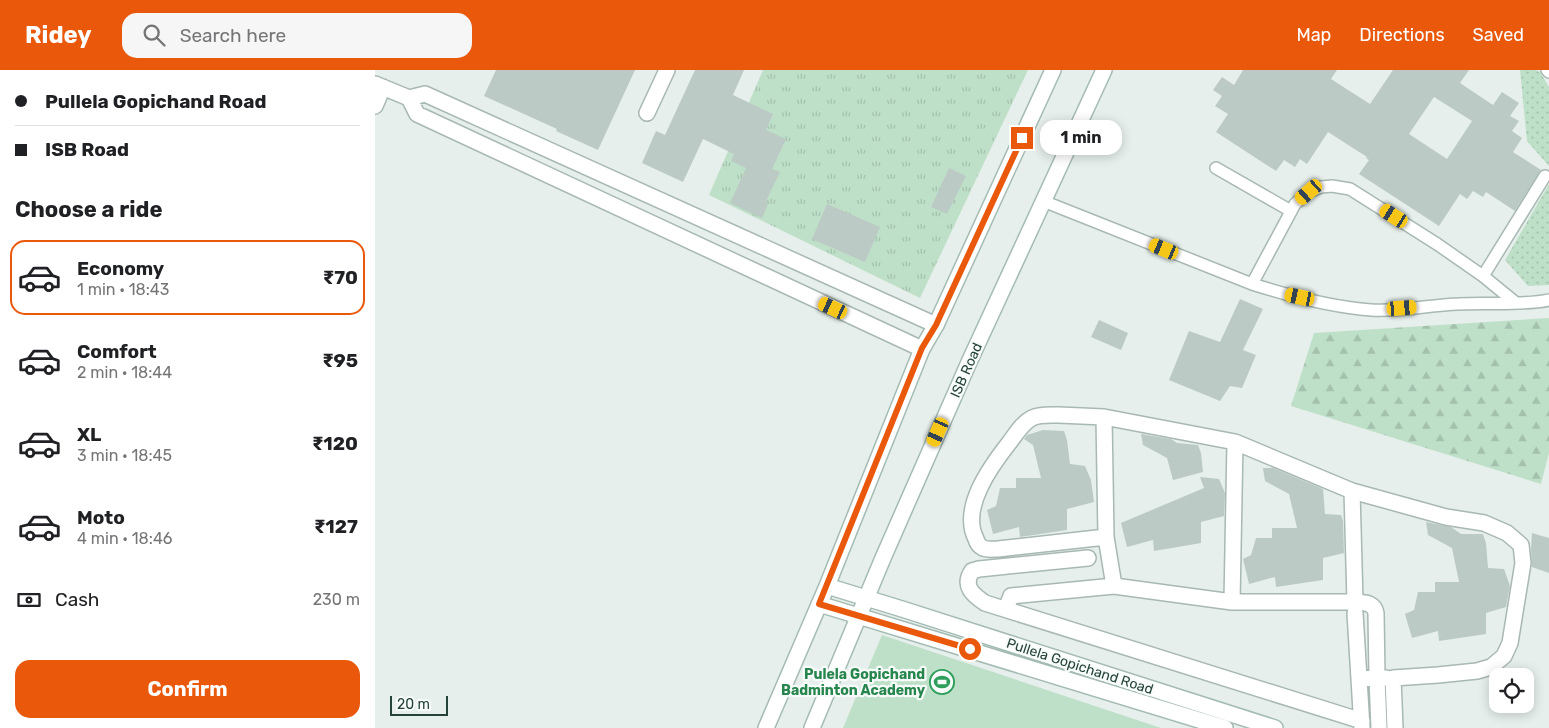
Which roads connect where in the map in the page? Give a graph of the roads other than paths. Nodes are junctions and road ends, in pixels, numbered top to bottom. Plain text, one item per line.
1 (667, 70) edge
2 (1053, 70) edge
3 (1104, 70) edge
4 (379, 86) edge
5 (409, 98) junction
6 (375, 106) edge
7 (647, 113) dead end
8 (1216, 168) dead end
9 (1545, 176) dead end
10 (1043, 200) junction
11 (1291, 211) junction
12 (1483, 276) junction
13 (1252, 284) junction
14 (1549, 300) edge
15 (1516, 303) junction
16 (936, 325) junction
17 (922, 348) junction
18 (1105, 418) junction
19 (1235, 442) junction
20 (1352, 491) junction
21 (1106, 537) junction
22 (1088, 558) dead end
23 (827, 586) junction
24 (1114, 586) junction
25 (867, 598) junction
26 (1232, 602) junction
27 (819, 604) junction
28 (1355, 608) junction
29 (1006, 609) junction
30 (860, 615) junction
31 (1377, 678) junction
32 (1393, 678) junction
33 (1359, 679) junction
34 (1220, 721) edge
35 (1362, 724) edge
36 (766, 728) edge
37 (812, 728) edge
38 (1275, 728) edge
39 (1379, 728) edge
40 (1395, 728) edge

1 - 7 street
2 - 16 street
3 - 10 street, ISB Road
4 - 5 street
4 - 6 street
5 - 16 street
5 - 17 street
8 - 11 lane
9 - 12 lane
10 - 13 lane
10 - 25 street, ISB Road
11 - 12 lane
11 - 13 lane
12 - 15 lane
13 - 15 lane
14 - 15 lane
16 - 17 street
17 - 23 street
18 - 19 street
18 - 21 street
18 - 21 street
19 - 20 street
19 - 26 street
20 - 28 street
20 - 32 street
21 - 24 street
22 - 29 street
23 - 25 street, Pullela Gopichand Road
23 - 27 street
24 - 26 street
24 - 29 street
25 - 30 street, ISB Road
25 - 34 street, Pullela Gopichand Road
26 - 28 street
27 - 30 street, Pullela Gopichand Road
27 - 36 street
28 - 31 street
28 - 33 street
29 - 35 street
30 - 34 street, Pullela Gopichand Road
30 - 37 street, ISB Road
31 - 32 street
31 - 33 street
31 - 39 street
32 - 40 street
33 - 35 street
34 - 38 street, Pullela Gopichand Road

